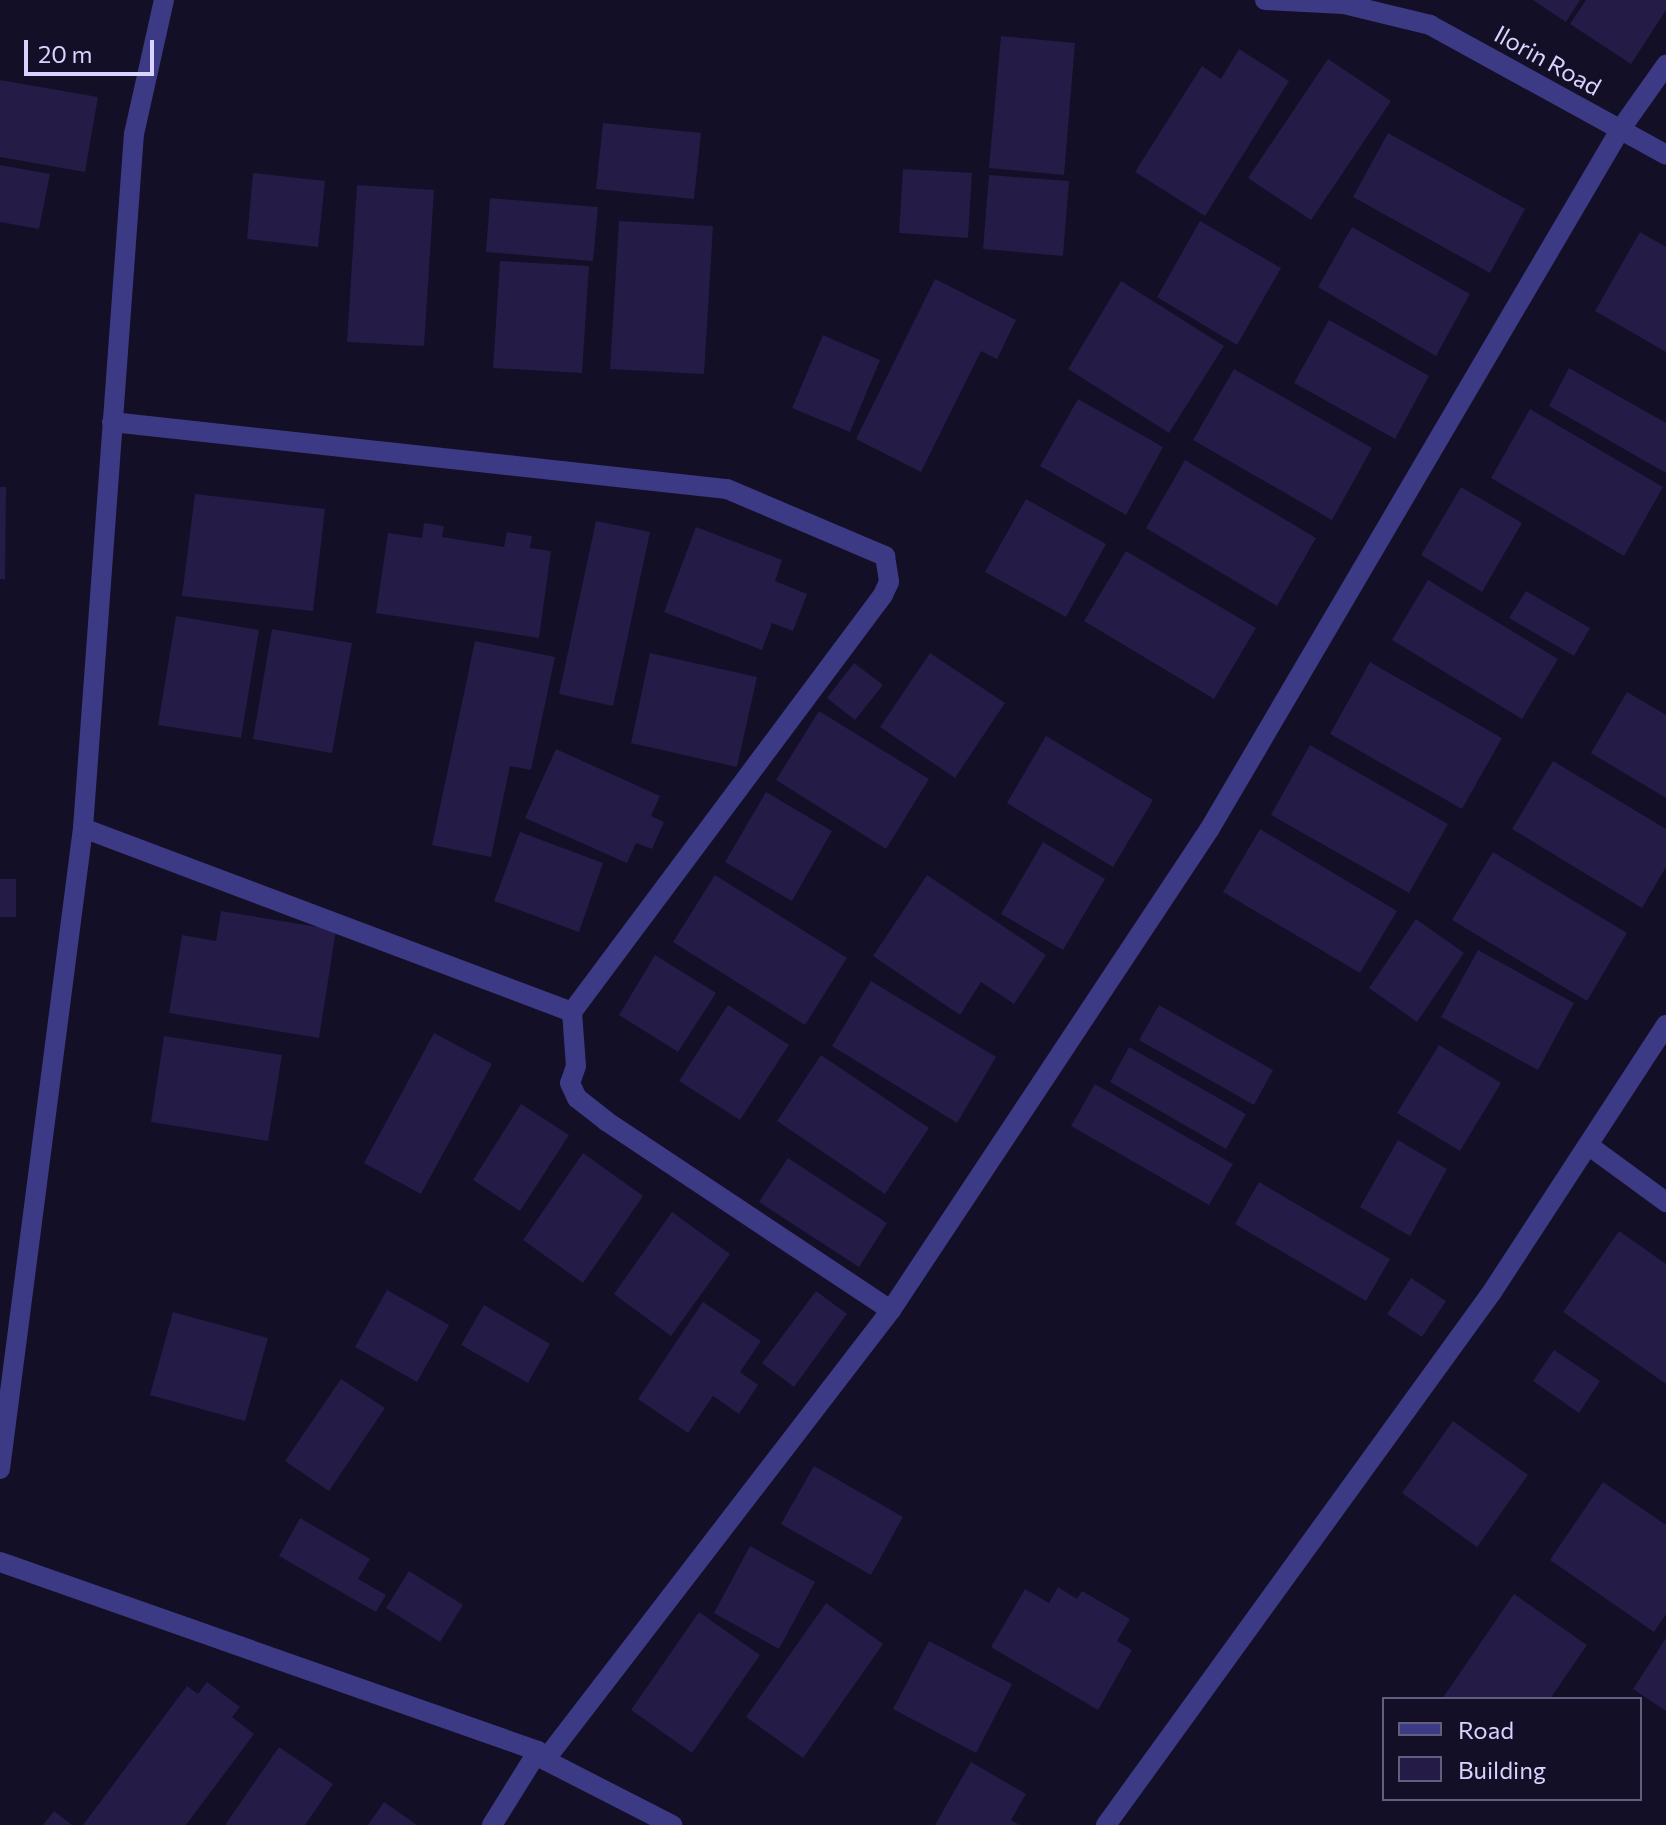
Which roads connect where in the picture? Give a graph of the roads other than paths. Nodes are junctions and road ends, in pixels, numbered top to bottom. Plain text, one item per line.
1 (164, 0) edge
2 (1265, 0) edge
3 (1666, 65) edge
4 (1620, 130) junction
5 (1666, 155) edge
6 (112, 422) junction
7 (83, 828) junction
8 (572, 1012) junction
9 (1666, 1025) edge
10 (1588, 1145) junction
11 (1666, 1202) edge
12 (891, 1310) junction
13 (0, 1469) edge
14 (0, 1562) edge
15 (541, 1756) junction
16 (492, 1825) edge
17 (672, 1825) edge
18 (1106, 1825) edge

1 - 6 street
2 - 4 street, Ilorin Road
3 - 4 street
4 - 5 street, Ilorin Road
4 - 12 street
6 - 7 street
6 - 8 street
7 - 8 street
7 - 13 street
8 - 12 street
9 - 10 street
10 - 11 street
10 - 18 street
12 - 15 street
14 - 15 street
15 - 16 street
15 - 17 street

